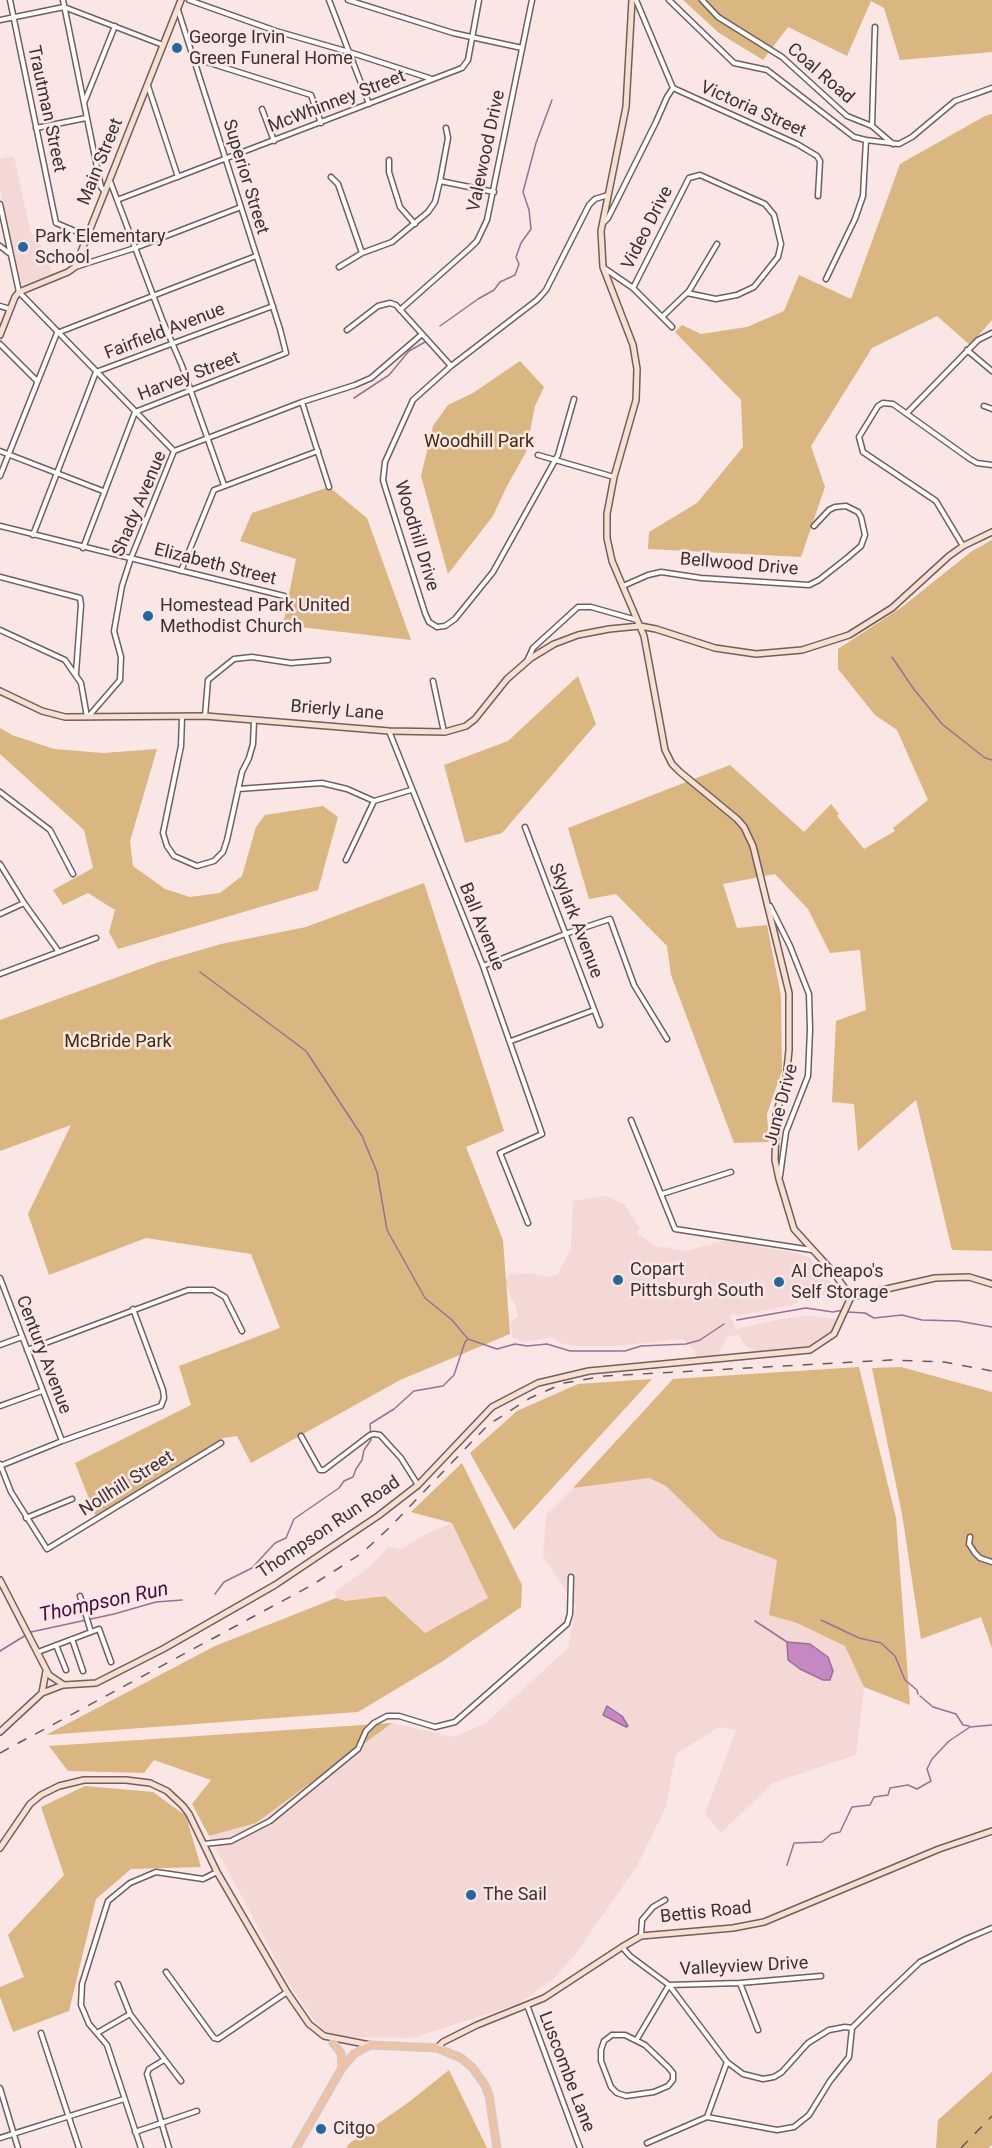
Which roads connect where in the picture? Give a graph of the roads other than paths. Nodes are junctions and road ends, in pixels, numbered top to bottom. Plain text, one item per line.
1 (10, 0) edge
2 (63, 0) edge
3 (181, 0) edge
4 (189, 0) edge
5 (329, 0) edge
6 (348, 0) edge
7 (479, 0) edge
8 (532, 0) edge
9 (634, 0) edge
10 (669, 0) edge
11 (702, 0) edge
12 (64, 7) junction
13 (178, 9) junction
14 (13, 18) junction
15 (0, 20) edge
16 (115, 26) junction
17 (875, 27) dead end
18 (471, 38) junction
19 (163, 45) junction
20 (522, 48) junction
21 (349, 52) junction
22 (194, 58) junction
23 (432, 79) junction
24 (148, 85) junction
25 (673, 88) junction
26 (992, 88) edge
27 (369, 104) junction
28 (83, 105) junction
29 (262, 109) dead end
30 (86, 118) junction
31 (321, 123) junction
32 (872, 126) junction
33 (36, 128) junction
34 (446, 128) dead end
35 (867, 140) junction
36 (274, 141) junction
37 (893, 144) junction
38 (226, 159) junction
39 (389, 160) dead end
40 (178, 177) junction
41 (331, 177) dead end
42 (110, 180) junction
43 (440, 181) junction
44 (105, 192) junction
45 (494, 192) junction
46 (608, 195) junction
47 (818, 196) dead end
48 (117, 200) junction
49 (0, 204) edge
50 (241, 207) junction
51 (603, 223) junction
52 (415, 224) junction
53 (88, 237) junction
54 (717, 244) dead end
55 (0, 246) edge
56 (135, 248) junction
57 (10, 254) junction
58 (362, 254) junction
59 (256, 256) junction
60 (75, 267) junction
61 (339, 267) dead end
62 (603, 267) junction
63 (826, 279) dead end
64 (633, 288) junction
65 (19, 292) junction
66 (687, 293) junction
67 (154, 295) junction
68 (0, 306) edge
69 (273, 306) junction
70 (10, 309) junction
71 (400, 310) junction
72 (662, 316) junction
73 (672, 327) dead end
74 (347, 330) dead end
75 (57, 333) junction
76 (992, 333) edge
77 (421, 334) junction
78 (0, 335) edge
79 (172, 343) junction
80 (0, 344) edge
81 (968, 350) junction
82 (286, 353) joint
83 (451, 366) junction
84 (992, 371) edge
85 (96, 372) junction
86 (37, 381) junction
87 (191, 390) junction
88 (574, 399) dead end
89 (302, 402) junction
90 (984, 406) dead end
91 (992, 409) edge
92 (135, 412) junction
93 (907, 413) junction
94 (207, 437) junction
95 (0, 451) edge
96 (174, 451) junction
97 (318, 451) junction
98 (9, 454) junction
99 (538, 455) dead end
100 (556, 460) junction
101 (992, 465) edge
102 (56, 473) junction
103 (0, 476) edge
104 (614, 477) junction
105 (224, 485) junction
106 (329, 487) dead end
107 (103, 491) junction
108 (0, 526) edge
109 (814, 526) dead end
110 (992, 532) edge
111 (33, 535) junction
112 (963, 546) junction
113 (83, 548) junction
114 (131, 558) junction
115 (181, 571) junction
116 (0, 577) edge
117 (623, 586) junction
118 (284, 597) dead end
119 (639, 623) junction
120 (0, 630) edge
121 (328, 660) dead end
122 (526, 662) junction
123 (76, 674) junction
124 (433, 681) dead end
125 (0, 691) edge
126 (182, 717) junction
127 (205, 717) junction
128 (87, 718) junction
129 (255, 719) junction
130 (389, 731) junction
131 (445, 732) junction
132 (238, 789) junction
133 (411, 790) junction
134 (0, 792) edge
135 (374, 801) junction
136 (525, 827) dead end
137 (346, 860) dead end
138 (0, 864) edge
139 (73, 874) dead end
140 (768, 902) junction
141 (24, 903) junction
142 (0, 914) edge
143 (565, 934) junction
144 (96, 938) dead end
145 (59, 952) junction
146 (483, 966) junction
147 (0, 974) edge
148 (594, 1010) junction
149 (600, 1025) dead end
150 (667, 1039) dead end
151 (511, 1041) junction
152 (632, 1120) dead end
153 (731, 1172) dead end
154 (779, 1179) junction
155 (662, 1194) junction
156 (528, 1223) dead end
157 (812, 1250) junction
158 (0, 1278) edge
159 (1, 1284) edge
160 (992, 1284) edge
161 (851, 1298) junction
162 (133, 1309) junction
163 (242, 1331) dead end
164 (22, 1337) junction
165 (0, 1345) edge
166 (27, 1350) junction
167 (42, 1391) junction
168 (0, 1406) edge
169 (301, 1436) dead end
170 (62, 1441) junction
171 (221, 1443) dead end
172 (0, 1465) edge
173 (418, 1485) junction
174 (72, 1499) dead end
175 (26, 1518) junction
176 (970, 1537) dead end
177 (992, 1562) edge
178 (572, 1577) dead end
179 (0, 1580) edge
180 (80, 1596) dead end
181 (91, 1632) junction
182 (72, 1639) junction
183 (56, 1645) junction
184 (38, 1652) junction
185 (111, 1662) dead end
186 (46, 1669) junction
187 (66, 1670) dead end
188 (83, 1671) dead end
189 (64, 1685) junction
190 (42, 1693) junction
191 (0, 1732) edge
192 (992, 1831) edge
193 (203, 1845) junction
194 (0, 1848) edge
195 (217, 1872) junction
196 (665, 1900) dead end
197 (992, 1928) edge
198 (641, 1936) junction
199 (622, 1947) junction
200 (166, 1972) dead end
201 (821, 1976) dead end
202 (740, 1983) junction
203 (118, 1984) dead end
204 (669, 1985) junction
205 (287, 1992) junction
206 (527, 2005) junction
207 (130, 2014) junction
208 (309, 2024) junction
209 (852, 2028) junction
210 (758, 2030) dead end
211 (41, 2033) dead end
212 (97, 2033) junction
213 (638, 2039) junction
214 (333, 2043) junction
215 (353, 2043) junction
216 (370, 2045) junction
217 (436, 2048) junction
218 (164, 2060) junction
219 (727, 2062) junction
220 (342, 2068) junction
221 (181, 2081) dead end
222 (0, 2088) edge
223 (124, 2099) junction
224 (197, 2111) dead end
225 (69, 2117) junction
226 (707, 2117) junction
227 (161, 2123) junction
228 (135, 2132) junction
229 (15, 2134) junction
230 (0, 2138) edge
231 (647, 2143) dead end
232 (18, 2148) edge
233 (79, 2148) edge
234 (141, 2148) edge
235 (169, 2148) edge
236 (296, 2148) edge
237 (497, 2148) edge
238 (580, 2148) edge

1 - 14 street, Trautman Street
2 - 12 street
3 - 13 street, Main Street
4 - 21 street
5 - 21 street
6 - 18 street
7 - 18 street
8 - 20 street, Valewood Drive
9 - 25 street
9 - 46 street
10 - 35 street
11 - 32 street, Coal Road
12 - 14 street
12 - 16 street
12 - 28 street
13 - 19 street, Main Street
13 - 22 street, Superior Street
14 - 15 street
14 - 33 street, Trautman Street
16 - 19 street
16 - 28 street
17 - 32 street
18 - 20 street
18 - 23 street, McWhinney Street
19 - 24 street, Main Street
20 - 45 street, Valewood Drive
21 - 23 street
21 - 27 street
22 - 31 street
22 - 38 street, Superior Street
23 - 27 street, McWhinney Street
24 - 40 street
24 - 42 street, Main Street
25 - 47 street, Victoria Street
25 - 51 street
26 - 37 street
27 - 31 street, McWhinney Street
28 - 30 street
29 - 36 street
30 - 33 street
30 - 44 street
31 - 36 street, McWhinney Street
32 - 37 street, Coal Road
33 - 53 street, Trautman Street
34 - 43 street
35 - 37 street
35 - 63 street
36 - 38 street, McWhinney Street
38 - 40 street, McWhinney Street
38 - 50 street, Superior Street
39 - 52 street
40 - 48 street, McWhinney Street
41 - 58 street
42 - 44 street, Main Street
42 - 48 street
43 - 45 street
43 - 52 street
44 - 53 street, Main Street
45 - 71 street, Valewood Drive
46 - 51 street
46 - 83 street, Woodhill Drive
48 - 56 street
49 - 57 street
50 - 56 street
50 - 59 street, Superior Street
51 - 62 street
52 - 58 street
53 - 60 street, Main Street
54 - 66 street
55 - 57 street
56 - 60 street
56 - 67 street
57 - 65 street
58 - 61 street
59 - 67 street
59 - 69 street, Superior Street
60 - 65 street
62 - 64 street
62 - 104 street
64 - 66 street, Video Drive
64 - 72 street
65 - 70 street
65 - 75 street
66 - 72 street
67 - 75 street
67 - 79 street
68 - 70 street
69 - 79 street, Fairfield Avenue
69 - 82 street, Superior Street
70 - 78 street
71 - 74 street
71 - 77 street
72 - 73 street
75 - 85 street
75 - 86 street
76 - 81 street
77 - 83 street
77 - 89 street, Shady Avenue
79 - 85 street, Fairfield Avenue
79 - 87 street
80 - 86 street
81 - 84 street
81 - 93 street
82 - 87 street, Harvey Street
83 - 100 street, Woodhill Drive
85 - 92 street
85 - 102 street, Fairfield Avenue
86 - 98 street
87 - 92 street, Harvey Street
87 - 94 street
88 - 100 street, Woodhill Drive
89 - 94 street, Shady Avenue
89 - 97 street
90 - 91 street
92 - 96 street
92 - 107 street, Harvey Street
93 - 101 street
93 - 112 street
94 - 96 street, Shady Avenue
94 - 105 street
95 - 98 street
96 - 114 street, Shady Avenue
97 - 105 street
97 - 106 street
98 - 102 street
98 - 103 street
99 - 100 street
100 - 104 street
102 - 107 street
102 - 111 street, Fairfield Avenue
104 - 117 street
105 - 115 street
107 - 113 street, Harvey Street
108 - 111 street, Elizabeth Street
109 - 117 street, Bellwood Drive
110 - 112 street, Brierly Lane
111 - 113 street, Elizabeth Street
112 - 119 street, Brierly Lane
113 - 114 street, Elizabeth Street
114 - 115 street, Elizabeth Street
114 - 128 street, Shady Avenue
115 - 118 street, Elizabeth Street
116 - 123 street
117 - 119 street
119 - 122 street, Brierly Lane
119 - 122 street
119 - 140 street
120 - 123 street
121 - 127 street
122 - 131 street, Brierly Lane
123 - 128 street
124 - 131 street
125 - 128 street, Brierly Lane
126 - 127 street, Brierly Lane
126 - 128 street, Brierly Lane
126 - 132 street
127 - 129 street, Brierly Lane
129 - 130 street, Brierly Lane
129 - 132 street
130 - 131 street, Brierly Lane
130 - 133 street, Ball Avenue
132 - 135 street
133 - 135 street
133 - 146 street, Ball Avenue
134 - 139 street
135 - 137 street
136 - 143 street, Skylark Avenue
138 - 141 street
140 - 154 street
140 - 154 street, June Drive
141 - 142 street
141 - 145 street
143 - 146 street
143 - 148 street, Skylark Avenue
143 - 150 street
144 - 145 street
145 - 147 street
146 - 151 street, Ball Avenue
148 - 149 street, Skylark Avenue
148 - 151 street
151 - 156 street, Ball Avenue
152 - 155 street
153 - 155 street
154 - 157 street
155 - 157 street
157 - 161 street
158 - 159 street, Century Avenue
159 - 164 street, Century Avenue
160 - 161 street
161 - 173 street, Thompson Run Road
162 - 163 street
162 - 166 street
162 - 170 street
164 - 165 street
164 - 166 street, Century Avenue
166 - 167 street, Century Avenue
167 - 168 street
167 - 170 street, Century Avenue
169 - 173 street
170 - 172 street
171 - 175 street, Nollhill Street
172 - 175 street
173 - 189 street, Thompson Run Road
174 - 175 street
176 - 177 street
178 - 193 street
179 - 184 street
180 - 181 street
181 - 182 street
181 - 185 street
182 - 183 street
182 - 188 street
183 - 184 street
183 - 187 street
184 - 186 street
186 - 189 street
186 - 190 street
189 - 190 street, Thompson Run Road
190 - 191 street, Thompson Run Road
192 - 198 street, Bettis Road
193 - 194 street
193 - 195 street
195 - 205 street
195 - 212 street
196 - 198 street
197 - 209 street
198 - 199 street, Bettis Road
199 - 204 street
199 - 206 street, Bettis Road
200 - 205 street
201 - 202 street, Valleyview Drive
202 - 204 street, Valleyview Drive
202 - 210 street
203 - 207 street
204 - 213 street
204 - 219 street
205 - 208 street
206 - 217 street, Bettis Road
206 - 238 street, Luscombe Lane
207 - 212 street
207 - 218 street
208 - 214 street
208 - 215 street
209 - 219 street
209 - 226 street
211 - 225 street
212 - 223 street
213 - 213 street
214 - 215 street
214 - 220 main road
215 - 216 street
216 - 217 main road
216 - 220 main road
217 - 237 main road
218 - 221 street
218 - 227 street
219 - 226 street
220 - 236 main road
222 - 229 street
223 - 225 street
223 - 228 street
224 - 227 street
225 - 229 street
225 - 233 street
226 - 231 street
227 - 228 street
227 - 235 street
228 - 234 street
229 - 230 street
229 - 232 street

